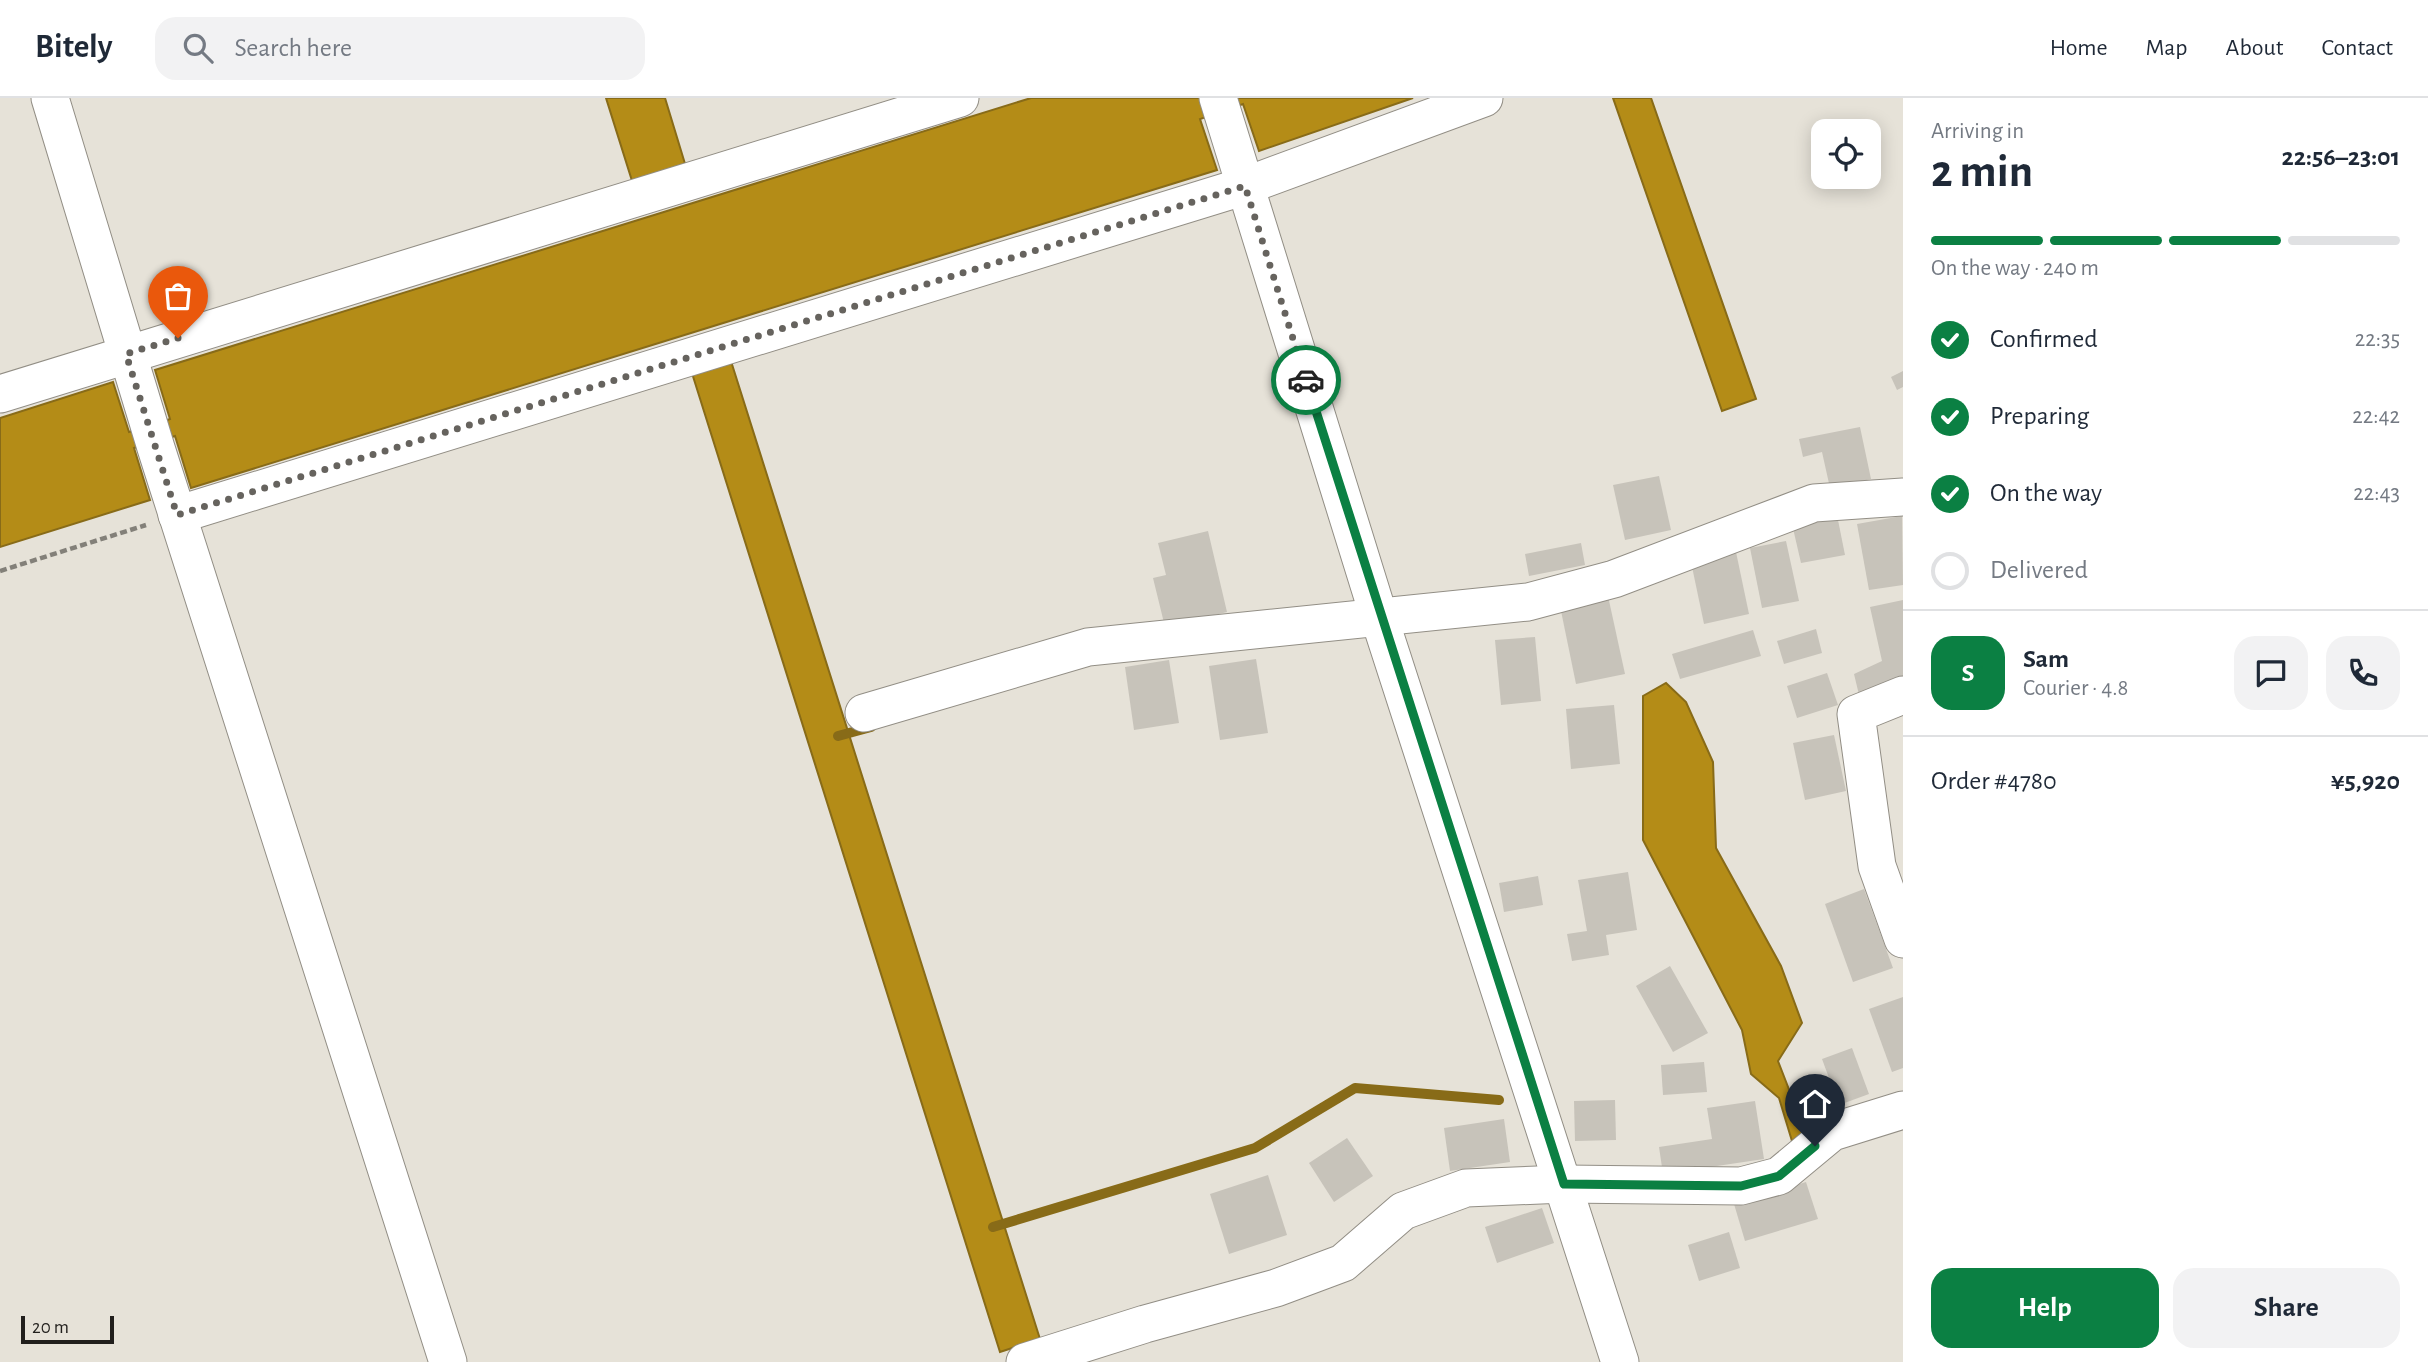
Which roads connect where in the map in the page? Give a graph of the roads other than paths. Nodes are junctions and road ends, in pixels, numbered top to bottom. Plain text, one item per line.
1 (50, 98) edge
2 (960, 98) edge
3 (1484, 98) edge
4 (1221, 107) edge
5 (1245, 186) junction
6 (126, 354) junction
7 (0, 394) edge
8 (1903, 497) edge
9 (177, 515) junction
10 (1380, 617) junction
11 (1903, 695) edge
12 (864, 713) dead end
13 (1903, 939) edge
14 (1903, 1110) edge
15 (1564, 1184) junction
16 (448, 1362) edge
17 (1026, 1362) edge
18 (1620, 1362) edge

1 - 6 street
2 - 6 street
3 - 5 street
4 - 5 street
5 - 9 street
5 - 10 street
6 - 7 street
6 - 9 street
8 - 10 street
9 - 16 street
10 - 12 street
10 - 15 street
11 - 13 street
14 - 15 street
15 - 17 street
15 - 18 street

